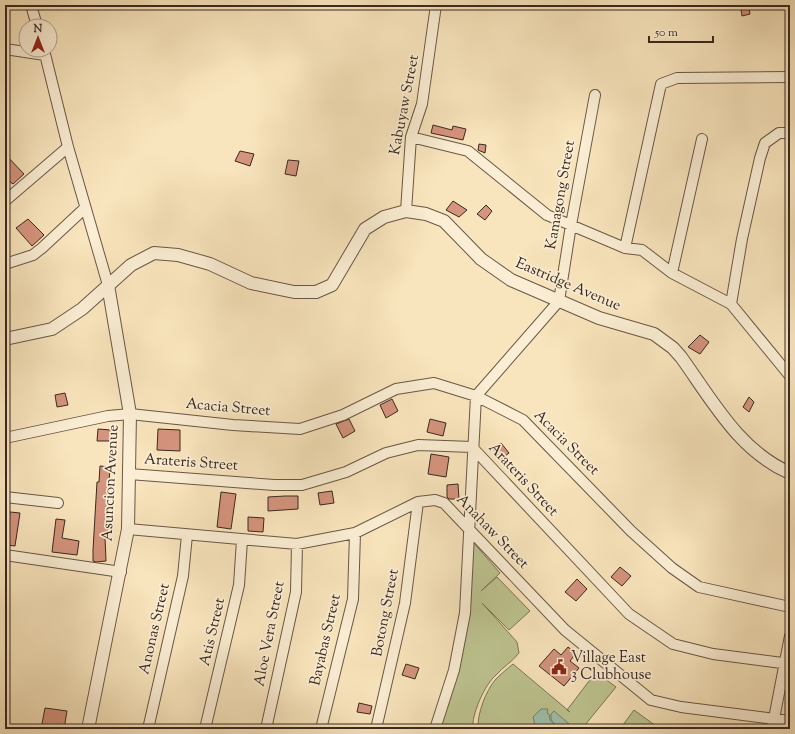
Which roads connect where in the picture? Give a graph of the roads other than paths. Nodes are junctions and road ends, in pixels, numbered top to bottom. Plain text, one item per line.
1 (31, 5) edge
2 (436, 5) edge
3 (35, 18) edge
4 (5, 49) edge
5 (18, 50) edge
6 (46, 58) edge
7 (790, 77) edge
8 (595, 95) dead end
9 (790, 133) edge
10 (411, 137) junction
11 (702, 139) dead end
12 (68, 147) junction
13 (5, 201) edge
14 (86, 208) junction
15 (406, 211) junction
16 (571, 225) junction
17 (625, 248) junction
18 (5, 264) edge
19 (672, 274) junction
20 (108, 285) junction
21 (559, 301) junction
22 (731, 304) junction
23 (5, 339) edge
24 (790, 376) edge
25 (476, 396) junction
26 (130, 414) junction
27 (5, 438) edge
28 (472, 447) junction
29 (790, 473) edge
30 (129, 474) junction
31 (5, 497) edge
32 (418, 502) junction
33 (58, 503) dead end
34 (469, 528) junction
35 (128, 529) junction
36 (355, 533) junction
37 (186, 535) junction
38 (242, 540) junction
39 (298, 544) junction
40 (5, 555) edge
41 (121, 572) junction
42 (790, 607) edge
43 (790, 636) edge
44 (788, 664) edge
45 (790, 721) edge
46 (773, 725) edge
47 (88, 729) edge
48 (148, 729) edge
49 (205, 729) edge
50 (266, 729) edge
51 (321, 729) edge
52 (376, 729) edge
53 (435, 729) edge

1 - 3 street
2 - 10 street, Kabuyaw Street
4 - 5 street
6 - 12 street
7 - 17 street
8 - 16 street, Kamagong Street
9 - 22 street
10 - 15 street, Kabuyaw Street
10 - 16 street
11 - 19 street
12 - 13 street
12 - 14 street
14 - 18 street
14 - 20 street
15 - 20 street, Eastridge Avenue
15 - 21 street, Eastridge Avenue
16 - 17 street
16 - 21 street, Kamagong Street
17 - 19 street
19 - 22 street
20 - 23 street, Eastridge Avenue
20 - 26 street, Asuncion Avenue
21 - 25 street
21 - 29 street, Eastridge Avenue
22 - 24 street
25 - 26 street, Acacia Street
25 - 28 street
25 - 42 street, Acacia Street
26 - 27 street, Acacia Street
26 - 30 street, Asuncion Avenue
28 - 30 street, Arateris Street
28 - 34 street
28 - 44 street, Arateris Street
30 - 35 street, Asuncion Avenue
31 - 33 street
32 - 34 street, Anahaw Street
32 - 36 street, Anahaw Street
32 - 52 street, Botong Street
34 - 46 street, Anahaw Street
34 - 53 street
35 - 37 street, Anahaw Street
35 - 41 street, Asuncion Avenue
36 - 39 street, Anahaw Street
36 - 51 street, Bayabas Street
37 - 38 street, Anahaw Street
37 - 48 street, Anonas Street
38 - 39 street, Anahaw Street
38 - 49 street, Atis Street
39 - 50 street, Aloe Vera Street
40 - 41 street
41 - 47 street, Asuncion Avenue
43 - 44 street
44 - 46 street
45 - 46 street, Anahaw Street

